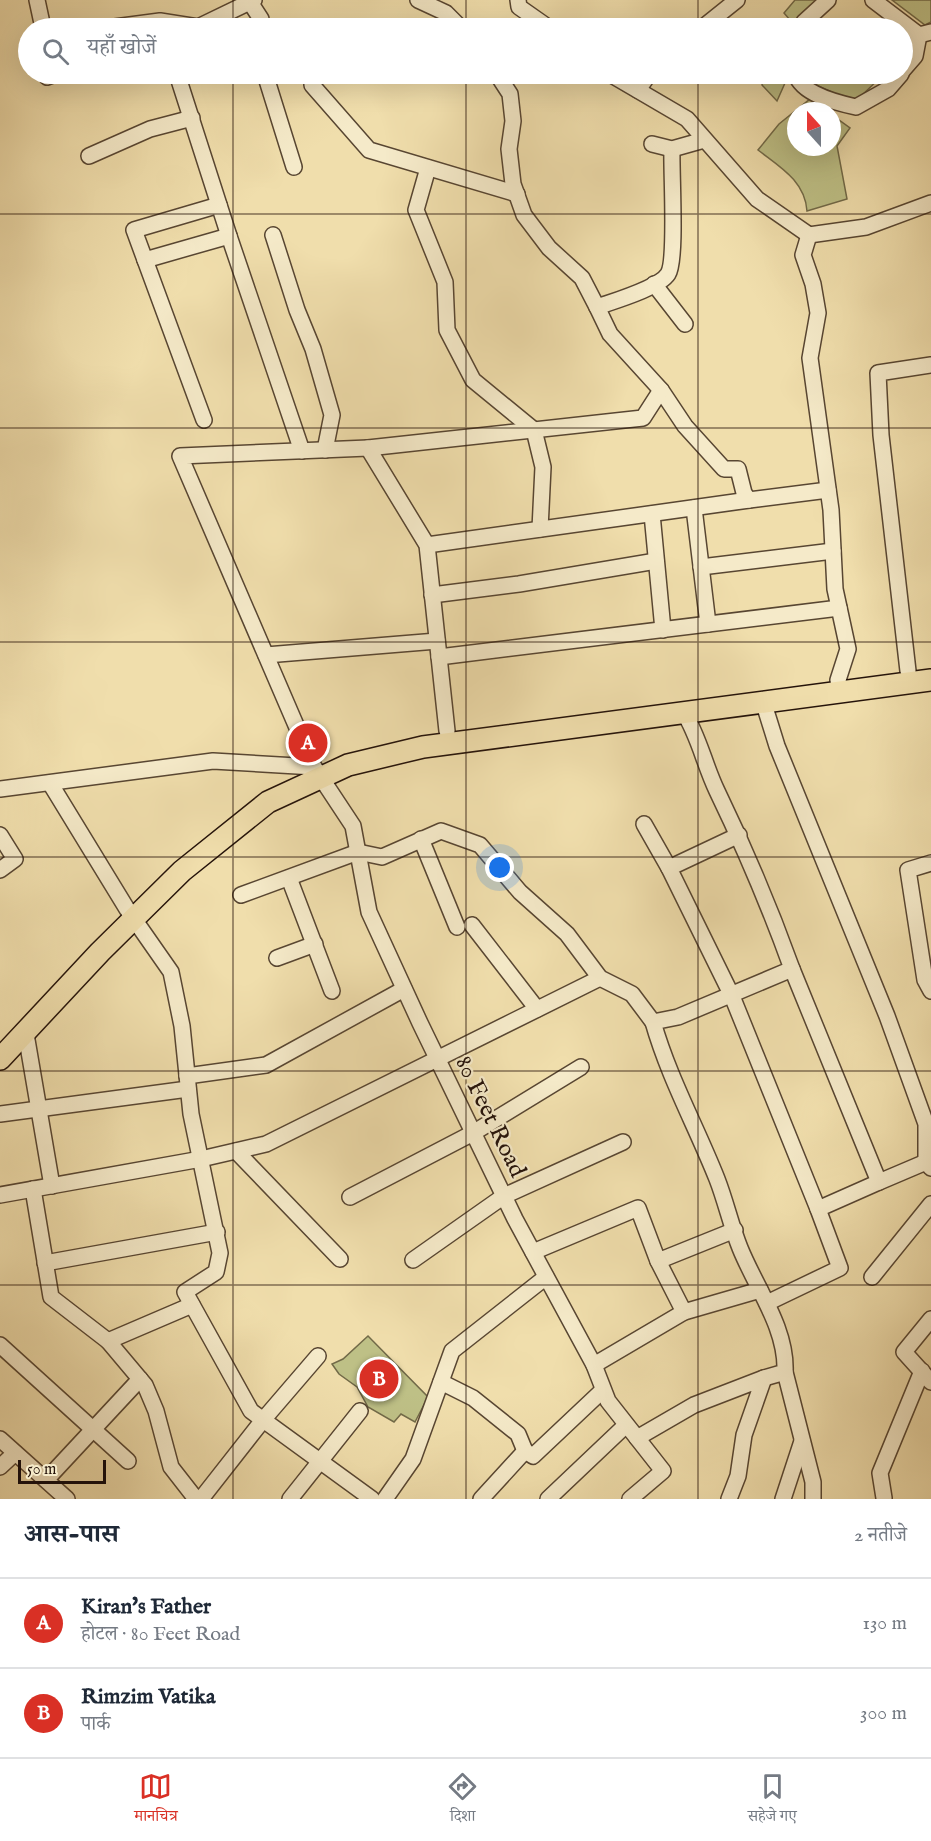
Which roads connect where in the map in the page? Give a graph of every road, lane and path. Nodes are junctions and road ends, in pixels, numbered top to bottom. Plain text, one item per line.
1 (37, 0) edge
2 (418, 0) edge
3 (518, 0) edge
4 (736, 0) edge
5 (828, 0) edge
6 (873, 0) edge
7 (252, 1) edge
8 (41, 18) edge
9 (217, 18) edge
10 (260, 18) edge
11 (451, 18) edge
12 (535, 18) edge
13 (714, 18) edge
14 (808, 18) edge
15 (901, 18) edge
16 (925, 33) edge
17 (913, 58) edge
18 (180, 84) edge
19 (268, 84) edge
20 (504, 84) edge
21 (628, 84) edge
22 (642, 84) edge
23 (804, 84) edge
24 (892, 84) edge
25 (312, 85) dead end
26 (638, 90) junction
27 (192, 118) junction
28 (704, 140) junction
29 (652, 144) dead end
30 (672, 149) junction
31 (89, 156) dead end
32 (294, 167) dead end
33 (428, 168) junction
34 (517, 194) junction
35 (931, 203) edge
36 (219, 205) junction
37 (273, 235) dead end
38 (809, 235) junction
39 (229, 236) junction
40 (145, 260) junction
41 (654, 284) junction
42 (597, 307) junction
43 (685, 324) dead end
44 (931, 365) edge
45 (661, 390) junction
46 (204, 420) dead end
47 (534, 430) junction
48 (368, 448) junction
49 (325, 450) junction
50 (302, 451) junction
51 (828, 490) junction
52 (749, 500) junction
53 (694, 508) junction
54 (652, 514) junction
55 (540, 529) junction
56 (427, 545) junction
57 (833, 551) junction
58 (656, 561) junction
59 (701, 567) junction
60 (432, 595) junction
61 (839, 608) junction
62 (708, 624) junction
63 (663, 630) junction
64 (437, 641) junction
65 (266, 656) junction
66 (439, 657) junction
67 (931, 668) edge
68 (908, 671) junction
69 (931, 680) edge
70 (839, 686) junction
71 (763, 701) junction
72 (683, 711) junction
73 (447, 732) junction
74 (317, 772) junction
75 (50, 783) junction
76 (0, 789) edge
77 (644, 824) dead end
78 (0, 835) edge
79 (739, 835) junction
80 (420, 839) junction
81 (358, 852) junction
82 (931, 863) edge
83 (669, 868) junction
84 (0, 870) edge
85 (289, 878) junction
86 (241, 896) dead end
87 (130, 914) junction
88 (315, 944) junction
89 (277, 958) dead end
90 (792, 969) junction
91 (600, 978) junction
92 (404, 989) junction
93 (332, 991) dead end
94 (931, 991) edge
95 (732, 996) junction
96 (537, 1009) junction
97 (653, 1022) junction
98 (26, 1034) junction
99 (0, 1042) edge
100 (0, 1059) edge
101 (437, 1059) junction
102 (581, 1067) dead end
103 (188, 1083) junction
104 (40, 1109) junction
105 (0, 1114) edge
106 (928, 1123) edge
107 (473, 1133) junction
108 (623, 1142) dead end
109 (236, 1151) junction
110 (201, 1159) junction
111 (928, 1165) edge
112 (879, 1182) junction
113 (52, 1186) junction
114 (33, 1189) junction
115 (0, 1195) edge
116 (504, 1196) junction
117 (350, 1197) dead end
118 (931, 1204) edge
119 (818, 1209) junction
120 (735, 1230) junction
121 (217, 1232) junction
122 (533, 1252) junction
123 (340, 1259) dead end
124 (413, 1260) dead end
125 (658, 1261) junction
126 (45, 1263) junction
127 (546, 1277) junction
128 (872, 1277) dead end
129 (764, 1297) junction
130 (192, 1305) junction
131 (684, 1312) junction
132 (931, 1319) edge
133 (108, 1341) junction
134 (0, 1345) edge
135 (318, 1356) dead end
136 (594, 1365) junction
137 (785, 1372) junction
138 (926, 1377) edge
139 (764, 1378) junction
140 (140, 1379) junction
141 (441, 1382) junction
142 (603, 1390) junction
143 (360, 1411) dead end
144 (263, 1420) junction
145 (626, 1425) junction
146 (93, 1429) junction
147 (637, 1438) junction
148 (0, 1439) edge
149 (802, 1441) junction
150 (525, 1451) junction
151 (15, 1453) junction
152 (128, 1461) dead end
153 (319, 1462) junction
154 (0, 1467) edge
155 (46, 1480) junction
156 (67, 1499) edge
157 (196, 1499) edge
158 (201, 1499) edge
159 (290, 1499) edge
160 (372, 1499) edge
161 (385, 1499) edge
162 (481, 1499) edge
163 (548, 1499) edge
164 (630, 1499) edge
165 (729, 1499) edge
166 (783, 1499) edge
167 (813, 1499) edge
168 (884, 1499) edge

1 - 8 street
2 - 11 street
3 - 12 street
4 - 13 street
5 - 14 street
6 - 15 street
7 - 9 street
7 - 10 street
16 - 17 street
18 - 27 street
19 - 32 street
20 - 34 street
21 - 26 street
22 - 26 street
23 - 24 street
25 - 33 street
26 - 28 street
27 - 31 street
27 - 36 street
28 - 30 street
28 - 38 street
29 - 30 street
30 - 41 street
33 - 34 street
33 - 47 street
34 - 42 street
35 - 38 street
36 - 39 street
36 - 40 street
37 - 49 street
38 - 51 street
39 - 40 street
39 - 50 street
40 - 46 street
41 - 42 street
41 - 43 street
42 - 45 street
44 - 68 street
45 - 47 street
45 - 52 street
47 - 48 street
47 - 55 street
48 - 49 street
48 - 56 street
49 - 50 street
50 - 65 street, 80 Feet Road
51 - 52 street
51 - 57 street
52 - 53 street
53 - 54 street
53 - 59 street
54 - 55 street
54 - 58 street
55 - 56 street
56 - 60 street
57 - 59 street
57 - 61 street
58 - 60 street
58 - 63 street
59 - 62 street
60 - 64 street
61 - 62 street
61 - 70 street
62 - 63 street
63 - 66 street
64 - 65 street
64 - 66 street
65 - 74 street, 80 Feet Road
66 - 73 street
67 - 68 highway
68 - 70 highway
69 - 70 highway
70 - 71 highway
70 - 73 highway
71 - 72 highway
71 - 106 street
72 - 74 highway
72 - 79 street
73 - 74 highway
74 - 75 street
74 - 81 street, 80 Feet Road
74 - 87 highway
75 - 76 street
75 - 87 street
77 - 83 street
78 - 84 street
79 - 83 street
79 - 90 street
80 - 81 street
80 - 91 street
80 - 96 street
81 - 85 street
81 - 92 street, 80 Feet Road
82 - 94 street
83 - 95 street
85 - 86 street
85 - 88 street
87 - 98 highway
87 - 99 highway
87 - 103 street
88 - 89 street
88 - 93 street
90 - 95 street
90 - 112 street
91 - 96 street
91 - 97 street
92 - 101 street, 80 Feet Road
92 - 103 street
95 - 97 street
95 - 119 street
96 - 101 street
97 - 120 street
98 - 100 highway
98 - 104 street
101 - 107 street, 80 Feet Road
101 - 109 street
102 - 107 street
103 - 104 street
103 - 110 street
104 - 105 street
104 - 113 street
106 - 111 street
107 - 116 street, 80 Feet Road
107 - 117 street
108 - 116 street
109 - 110 street
109 - 123 street
110 - 113 street
110 - 121 street
111 - 112 street
112 - 119 street
113 - 114 street
114 - 115 street
114 - 126 street
116 - 122 street, 80 Feet Road
116 - 124 street
118 - 128 street
119 - 129 street
120 - 125 street
120 - 129 street
121 - 126 street
121 - 130 street
122 - 125 street
122 - 127 street, 80 Feet Road
125 - 131 street
126 - 133 street
127 - 136 street, 80 Feet Road
127 - 141 street
129 - 131 street
129 - 137 street
130 - 133 street
130 - 144 street
131 - 136 street
132 - 138 street
133 - 140 street
134 - 146 street
135 - 144 street
136 - 142 street, 80 Feet Road
137 - 139 street
137 - 149 street
138 - 168 street
139 - 147 street
139 - 165 street
140 - 146 street
140 - 157 street
141 - 150 street
141 - 161 street
142 - 145 street, 80 Feet Road
142 - 150 street
143 - 153 street
144 - 153 street
144 - 158 street
145 - 147 street, 80 Feet Road
145 - 163 street
146 - 152 street
146 - 155 street
147 - 164 street, 80 Feet Road
148 - 151 street
149 - 166 street
149 - 167 street
150 - 162 street
151 - 154 street
151 - 155 street
153 - 159 street
153 - 160 street
155 - 156 street

